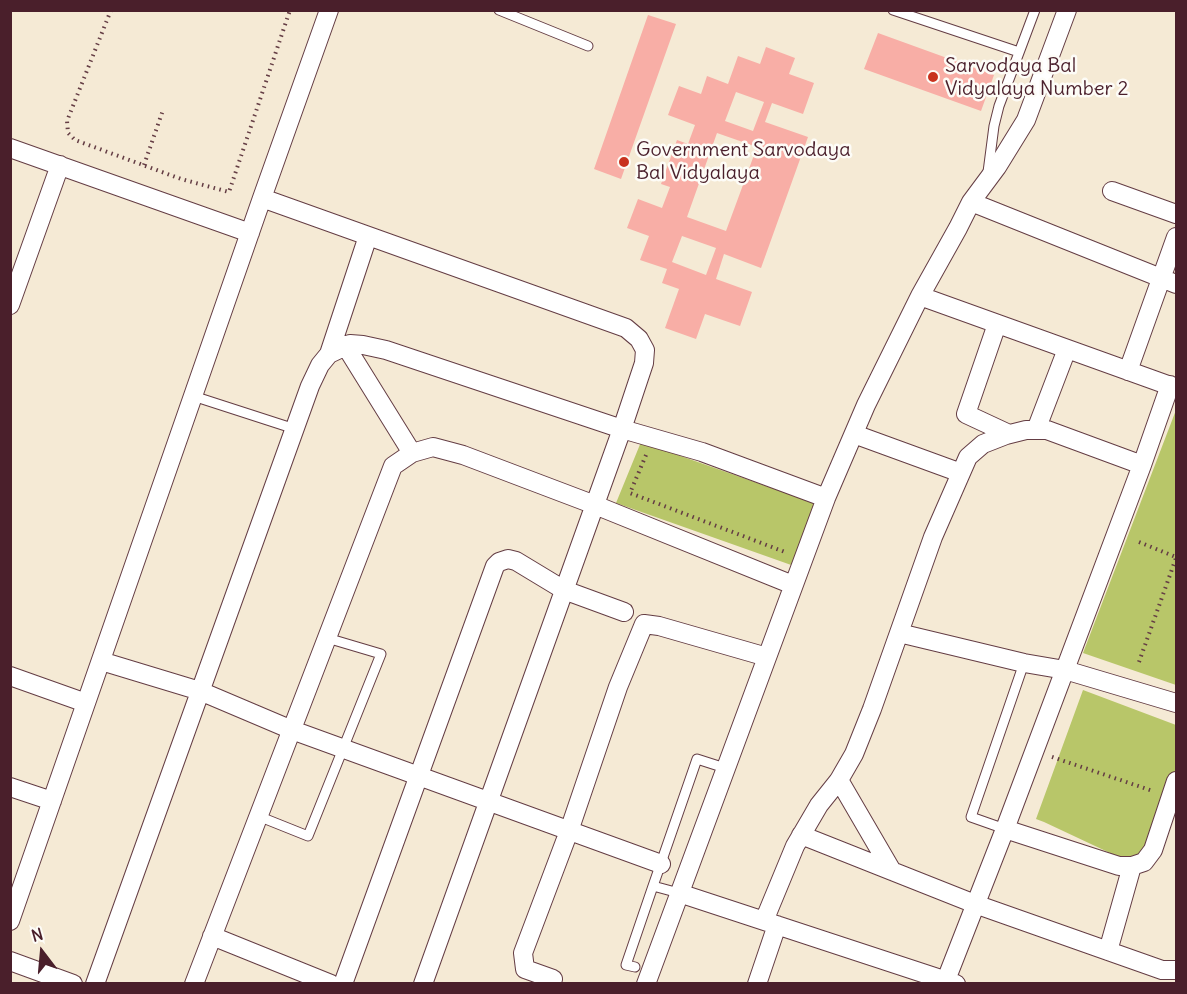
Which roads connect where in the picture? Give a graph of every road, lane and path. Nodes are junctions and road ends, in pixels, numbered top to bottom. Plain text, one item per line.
1 (111, 10) edge
2 (290, 10) edge
3 (329, 10) edge
4 (499, 10) edge
5 (893, 10) edge
6 (1035, 10) edge
7 (1066, 10) edge
8 (588, 46) dead end
9 (1019, 52) junction
10 (163, 110) dead end
11 (10, 148) edge
12 (60, 165) junction
13 (144, 165) junction
14 (987, 181) junction
15 (1112, 190) dead end
16 (262, 198) junction
17 (971, 202) junction
18 (1176, 214) edge
19 (250, 233) junction
20 (368, 236) junction
21 (1176, 237) edge
22 (1169, 282) edge
23 (920, 296) junction
24 (10, 305) edge
25 (997, 324) junction
26 (345, 345) junction
27 (1067, 349) junction
28 (329, 354) junction
29 (1128, 371) junction
30 (1173, 387) edge
31 (193, 396) junction
32 (295, 429) junction
33 (622, 429) junction
34 (1036, 430) junction
35 (854, 434) junction
36 (1009, 434) junction
37 (653, 438) junction
38 (412, 453) junction
39 (1142, 465) junction
40 (961, 473) junction
41 (826, 498) junction
42 (595, 506) junction
43 (1139, 542) dead end
44 (785, 552) dead end
45 (1176, 557) edge
46 (793, 585) junction
47 (564, 590) junction
48 (624, 612) dead end
49 (898, 633) junction
50 (327, 638) junction
51 (767, 657) junction
52 (101, 661) junction
53 (1139, 662) dead end
54 (1024, 663) junction
55 (1065, 670) junction
56 (10, 676) edge
57 (200, 691) junction
58 (86, 703) junction
59 (1176, 703) edge
60 (292, 730) junction
61 (344, 749) junction
62 (1034, 752) junction
63 (725, 768) junction
64 (419, 776) junction
65 (839, 780) junction
66 (10, 787) edge
67 (1175, 792) edge
68 (52, 801) junction
69 (488, 801) junction
70 (258, 816) junction
71 (1005, 829) junction
72 (569, 831) junction
73 (801, 836) junction
74 (661, 864) junction
75 (1132, 866) junction
76 (892, 871) junction
77 (653, 886) junction
78 (679, 893) junction
79 (975, 904) junction
80 (11, 920) edge
81 (770, 923) junction
82 (212, 936) junction
83 (1108, 951) junction
84 (10, 961) edge
85 (635, 967) dead end
86 (1176, 970) edge
87 (951, 982) edge
88 (74, 984) edge
89 (95, 984) edge
90 (194, 984) edge
91 (331, 984) edge
92 (344, 984) edge
93 (423, 984) edge
94 (551, 984) edge
95 (646, 984) edge
96 (757, 984) edge

1 - 13 path
2 - 13 path
3 - 16 street
4 - 8 lane
5 - 9 lane
6 - 9 lane
7 - 14 street
9 - 14 lane
10 - 13 path
11 - 12 street
12 - 19 street
12 - 24 street
14 - 17 street
15 - 18 street
16 - 19 street
16 - 20 street
17 - 22 street
17 - 23 street
19 - 31 street
20 - 28 street
20 - 33 street
21 - 22 street
22 - 29 street
23 - 25 street
23 - 35 street
25 - 27 street
25 - 36 street
26 - 28 street
26 - 33 street
26 - 38 street
27 - 29 street
27 - 34 street
28 - 32 street
29 - 30 street
30 - 39 street
31 - 32 lane
31 - 52 street
32 - 57 street
33 - 37 street
33 - 42 street
34 - 36 street
34 - 39 street
35 - 40 street
35 - 41 street
36 - 40 street
37 - 41 street
37 - 44 path
38 - 42 street
38 - 50 street
39 - 55 street
40 - 49 street
41 - 46 street
42 - 46 street
42 - 47 street
43 - 45 path
45 - 53 path
46 - 51 street
47 - 48 street
47 - 64 street
47 - 69 street
49 - 54 street
49 - 65 street
50 - 60 street
50 - 61 lane
51 - 63 street
51 - 72 street
52 - 57 street
52 - 58 street
54 - 55 street
54 - 71 lane
55 - 59 street
55 - 62 street
56 - 58 street
57 - 60 street
57 - 89 street
58 - 68 street
60 - 61 street
60 - 70 street
61 - 64 street
61 - 70 lane
62 - 67 path
62 - 71 street
63 - 74 lane
63 - 78 street
64 - 69 street
64 - 92 street
65 - 73 street
65 - 76 street
66 - 68 street
67 - 75 street
68 - 80 street
69 - 72 street
69 - 93 street
70 - 82 street
71 - 75 street
71 - 79 street
72 - 74 street
72 - 94 street
73 - 76 street
73 - 81 street
74 - 77 lane
75 - 83 street
76 - 79 street
77 - 78 lane
77 - 85 lane
78 - 81 street
78 - 95 street
79 - 83 street
79 - 87 street
81 - 87 street
81 - 96 street
82 - 90 street
82 - 91 street
83 - 86 street
84 - 88 street

